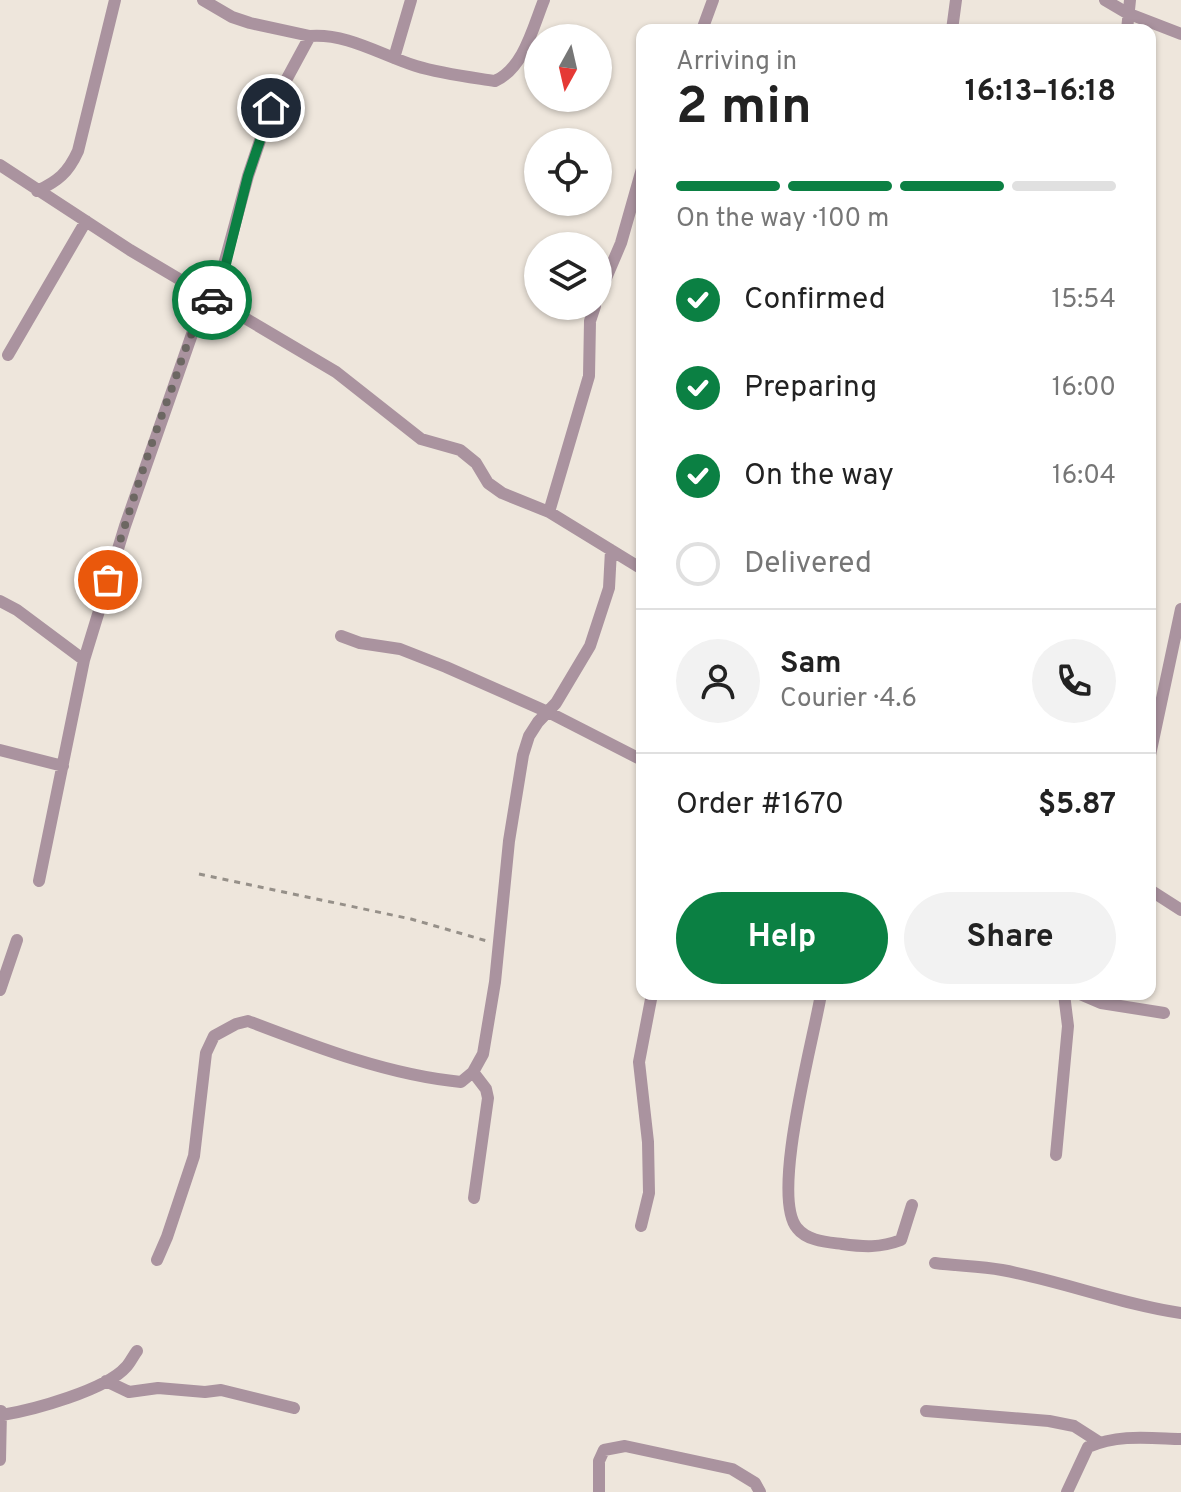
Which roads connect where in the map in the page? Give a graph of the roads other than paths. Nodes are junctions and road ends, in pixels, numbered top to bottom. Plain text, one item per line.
1 (115, 0) edge
2 (203, 0) edge
3 (411, 0) edge
4 (544, 0) edge
5 (713, 0) edge
6 (956, 0) edge
7 (1105, 0) edge
8 (1128, 7) edge
9 (704, 24) edge
10 (953, 24) edge
11 (1181, 34) edge
12 (310, 36) junction
13 (394, 58) junction
14 (0, 165) edge
15 (636, 190) edge
16 (37, 191) junction
17 (86, 221) junction
18 (612, 264) edge
19 (213, 299) junction
20 (590, 320) edge
21 (8, 355) dead end
22 (549, 512) junction
23 (611, 550) junction
24 (636, 565) edge
25 (0, 601) edge
26 (1181, 609) edge
27 (341, 636) dead end
28 (84, 660) junction
29 (550, 713) junction
30 (1156, 727) edge
31 (0, 750) edge
32 (636, 757) edge
33 (63, 766) junction
34 (39, 881) dead end
35 (1156, 894) edge
36 (1181, 910) edge
37 (17, 940) dead end
38 (0, 990) edge
39 (651, 1000) edge
40 (820, 1000) edge
41 (1065, 1000) edge
42 (1094, 1000) edge
43 (1164, 1013) dead end
44 (473, 1072) junction
45 (1056, 1155) dead end
46 (474, 1198) dead end
47 (912, 1205) dead end
48 (641, 1226) dead end
49 (157, 1260) dead end
50 (935, 1263) dead end
51 (1181, 1313) edge
52 (137, 1351) dead end
53 (106, 1381) junction
54 (294, 1408) dead end
55 (926, 1411) dead end
56 (1, 1412) edge
57 (1181, 1438) edge
58 (1099, 1442) junction
59 (0, 1460) edge
60 (599, 1492) edge
61 (760, 1492) edge
62 (1067, 1492) edge

1 - 16 street
2 - 12 street
3 - 13 street
4 - 13 street
5 - 9 street
6 - 10 street
7 - 8 street
8 - 11 street
12 - 13 street
12 - 19 street
14 - 16 street
15 - 18 street
16 - 17 street
17 - 19 street
17 - 21 street
19 - 22 street
19 - 28 street
20 - 22 street
22 - 23 street
23 - 24 street
23 - 29 street
25 - 28 street
26 - 30 street
27 - 29 street
28 - 33 street
29 - 32 street
29 - 44 street
31 - 33 street
33 - 34 street
35 - 36 street
37 - 38 street
39 - 48 street
40 - 47 street
41 - 45 street
42 - 43 street
44 - 46 street
44 - 49 street
50 - 51 street
52 - 53 street
53 - 54 street
53 - 56 street
55 - 58 street
56 - 59 street
57 - 58 street
58 - 62 street
60 - 61 street

